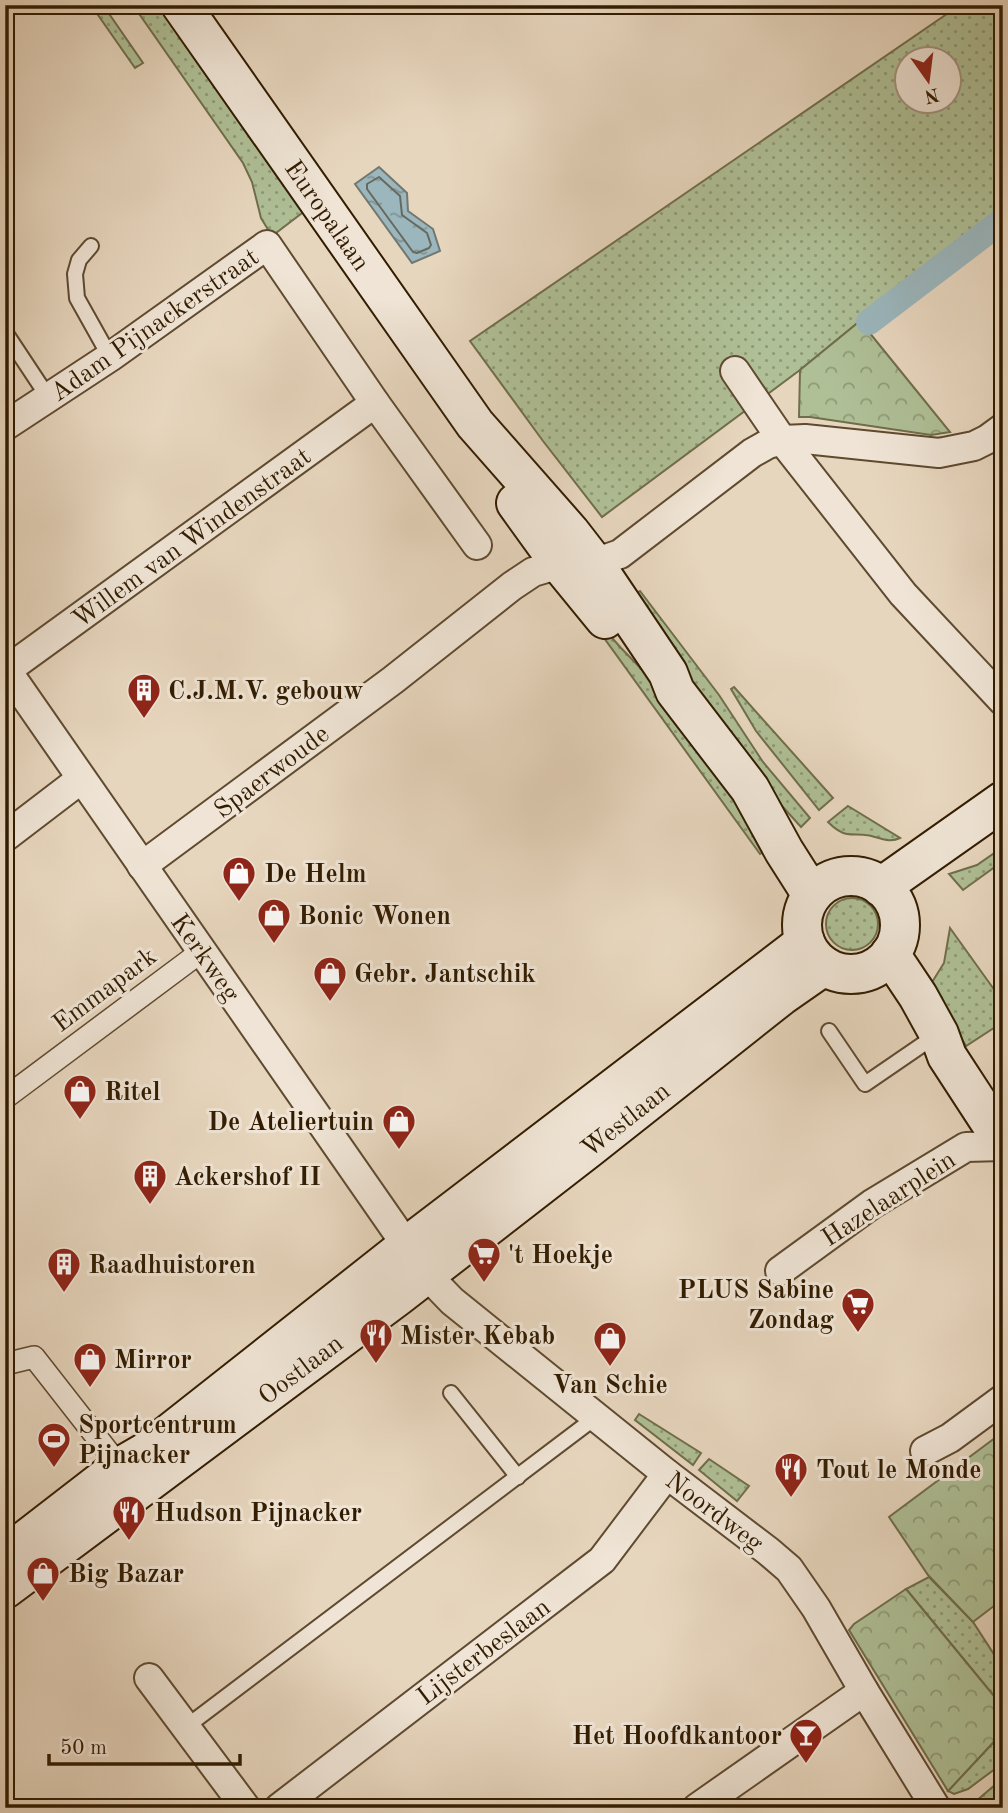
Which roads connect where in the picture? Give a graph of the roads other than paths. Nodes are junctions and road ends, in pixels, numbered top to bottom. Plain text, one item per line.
1 (181, 5) edge
2 (91, 246) dead end
3 (5, 332) edge
4 (110, 357) junction
5 (735, 371) dead end
6 (48, 397) junction
7 (375, 403) junction
8 (5, 426) edge
9 (1003, 428) edge
10 (782, 440) junction
11 (477, 545) dead end
12 (576, 563) junction
13 (6, 669) edge
14 (1003, 701) edge
15 (81, 779) junction
16 (1003, 801) edge
17 (1003, 826) edge
18 (5, 837) edge
19 (142, 866) junction
20 (824, 887) junction
21 (888, 896) junction
22 (202, 951) junction
23 (815, 954) junction
24 (879, 962) junction
25 (829, 1031) dead end
26 (939, 1043) junction
27 (5, 1098) edge
28 (1003, 1144) edge
29 (416, 1260) junction
30 (780, 1271) dead end
31 (5, 1364) edge
32 (451, 1393) dead end
33 (1003, 1399) edge
34 (596, 1417) junction
35 (925, 1451) dead end
36 (121, 1467) junction
37 (667, 1474) junction
38 (518, 1477) junction
39 (10, 1544) edge
40 (5, 1589) edge
41 (149, 1678) dead end
42 (864, 1691) junction
43 (186, 1727) junction
44 (246, 1808) edge
45 (279, 1808) edge
46 (697, 1808) edge
47 (936, 1808) edge

1 - 12 main road, Europalaan
2 - 4 lane
3 - 6 lane
4 - 6 street, Adam Pijnackerstraat
4 - 7 street, Adam Pijnackerstraat
5 - 10 street
6 - 8 street, Adam Pijnackerstraat
7 - 11 street
7 - 13 street, Willem van Windenstraat
9 - 10 street
10 - 12 street, Spaerwoude
10 - 14 street
12 - 19 street, Spaerwoude
12 - 20 main road, Europalaan
13 - 15 street, Kerkweg
15 - 18 street
15 - 19 street, Kerkweg
16 - 21 main road
17 - 21 main road
19 - 22 street, Kerkweg
20 - 21 main road
20 - 23 main road
21 - 24 main road
22 - 27 street, Emmapark
22 - 29 street, Kerkweg
23 - 24 main road
23 - 29 main road, Westlaan
24 - 26 main road
25 - 26 lane
26 - 28 main road
28 - 30 street, Hazelaarplein
29 - 34 street, Noordweg
29 - 36 main road, Oostlaan
29 - 40 main road, Oostlaan
31 - 36 street
32 - 38 lane
33 - 35 street
34 - 37 street, Noordweg
34 - 38 lane
36 - 39 main road, Oostlaan
37 - 42 street, Noordweg
37 - 45 street, Lijsterbeslaan
38 - 43 lane
41 - 43 street
42 - 46 street
42 - 47 street, Noordweg
43 - 44 street

